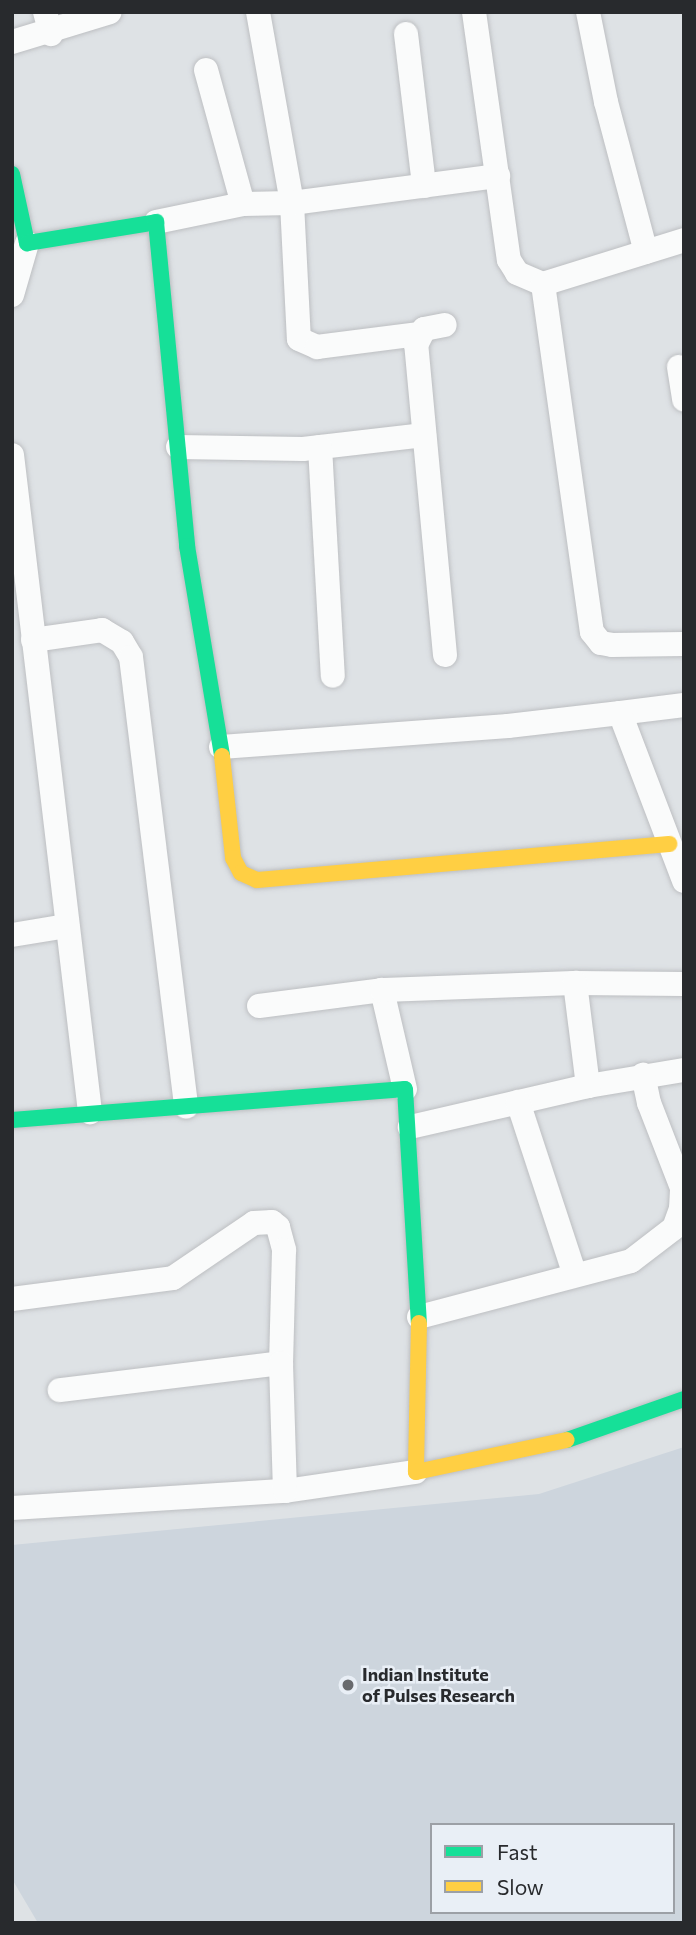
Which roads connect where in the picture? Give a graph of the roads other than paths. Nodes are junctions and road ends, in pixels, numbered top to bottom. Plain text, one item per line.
1 (110, 12) edge
2 (258, 12) edge
3 (474, 12) edge
4 (588, 12) edge
5 (48, 23) edge
6 (406, 34) dead end
7 (12, 42) edge
8 (206, 70) dead end
9 (12, 174) edge
10 (498, 176) junction
11 (424, 186) junction
12 (292, 203) junction
13 (243, 204) junction
14 (156, 222) junction
15 (684, 240) edge
16 (27, 243) junction
17 (646, 252) junction
18 (543, 284) junction
19 (12, 295) edge
20 (445, 325) dead end
21 (419, 334) junction
22 (679, 367) dead end
23 (684, 400) edge
24 (424, 435) junction
25 (178, 447) junction
26 (320, 447) junction
27 (13, 470) edge
28 (33, 640) junction
29 (684, 644) edge
30 (445, 655) dead end
31 (334, 676) dead end
32 (684, 705) edge
33 (620, 713) junction
34 (221, 747) junction
35 (669, 845) junction
36 (684, 881) edge
37 (67, 926) junction
38 (12, 935) edge
39 (575, 983) junction
40 (684, 984) edge
41 (382, 990) junction
42 (259, 1006) dead end
43 (684, 1070) edge
44 (643, 1075) junction
45 (588, 1086) junction
46 (405, 1089) junction
47 (518, 1102) junction
48 (186, 1107) junction
49 (90, 1112) junction
50 (12, 1120) edge
51 (410, 1128) junction
52 (575, 1275) junction
53 (12, 1299) edge
54 (419, 1317) junction
55 (281, 1363) junction
56 (60, 1390) dead end
57 (684, 1399) edge
58 (416, 1472) junction
59 (285, 1491) junction
60 (12, 1508) edge

1 - 5 street
2 - 12 street
3 - 10 street
4 - 17 street
5 - 7 street
6 - 11 street
8 - 13 street
9 - 16 street
10 - 11 street
10 - 18 street
11 - 12 street
12 - 13 street
12 - 21 street
13 - 14 street
14 - 16 street
14 - 25 street
15 - 17 street
16 - 19 street
17 - 18 street
18 - 29 street
20 - 21 street
21 - 24 street
22 - 23 street
24 - 26 street
24 - 30 street
25 - 26 street
25 - 34 street
26 - 31 street
27 - 28 street
28 - 37 street
28 - 48 street
32 - 33 street
33 - 34 street
33 - 35 street
34 - 35 street
35 - 36 street
37 - 38 street
37 - 49 street
39 - 40 street
39 - 41 street
39 - 45 street
41 - 42 street
41 - 46 street
43 - 44 street
44 - 45 street
44 - 52 street
45 - 47 street
46 - 48 street
46 - 51 street
47 - 51 street
47 - 52 street
48 - 49 street
49 - 50 street
51 - 54 street
52 - 54 street
53 - 55 street
54 - 58 street
55 - 56 street
55 - 59 street
57 - 58 street
58 - 59 street
59 - 60 street

